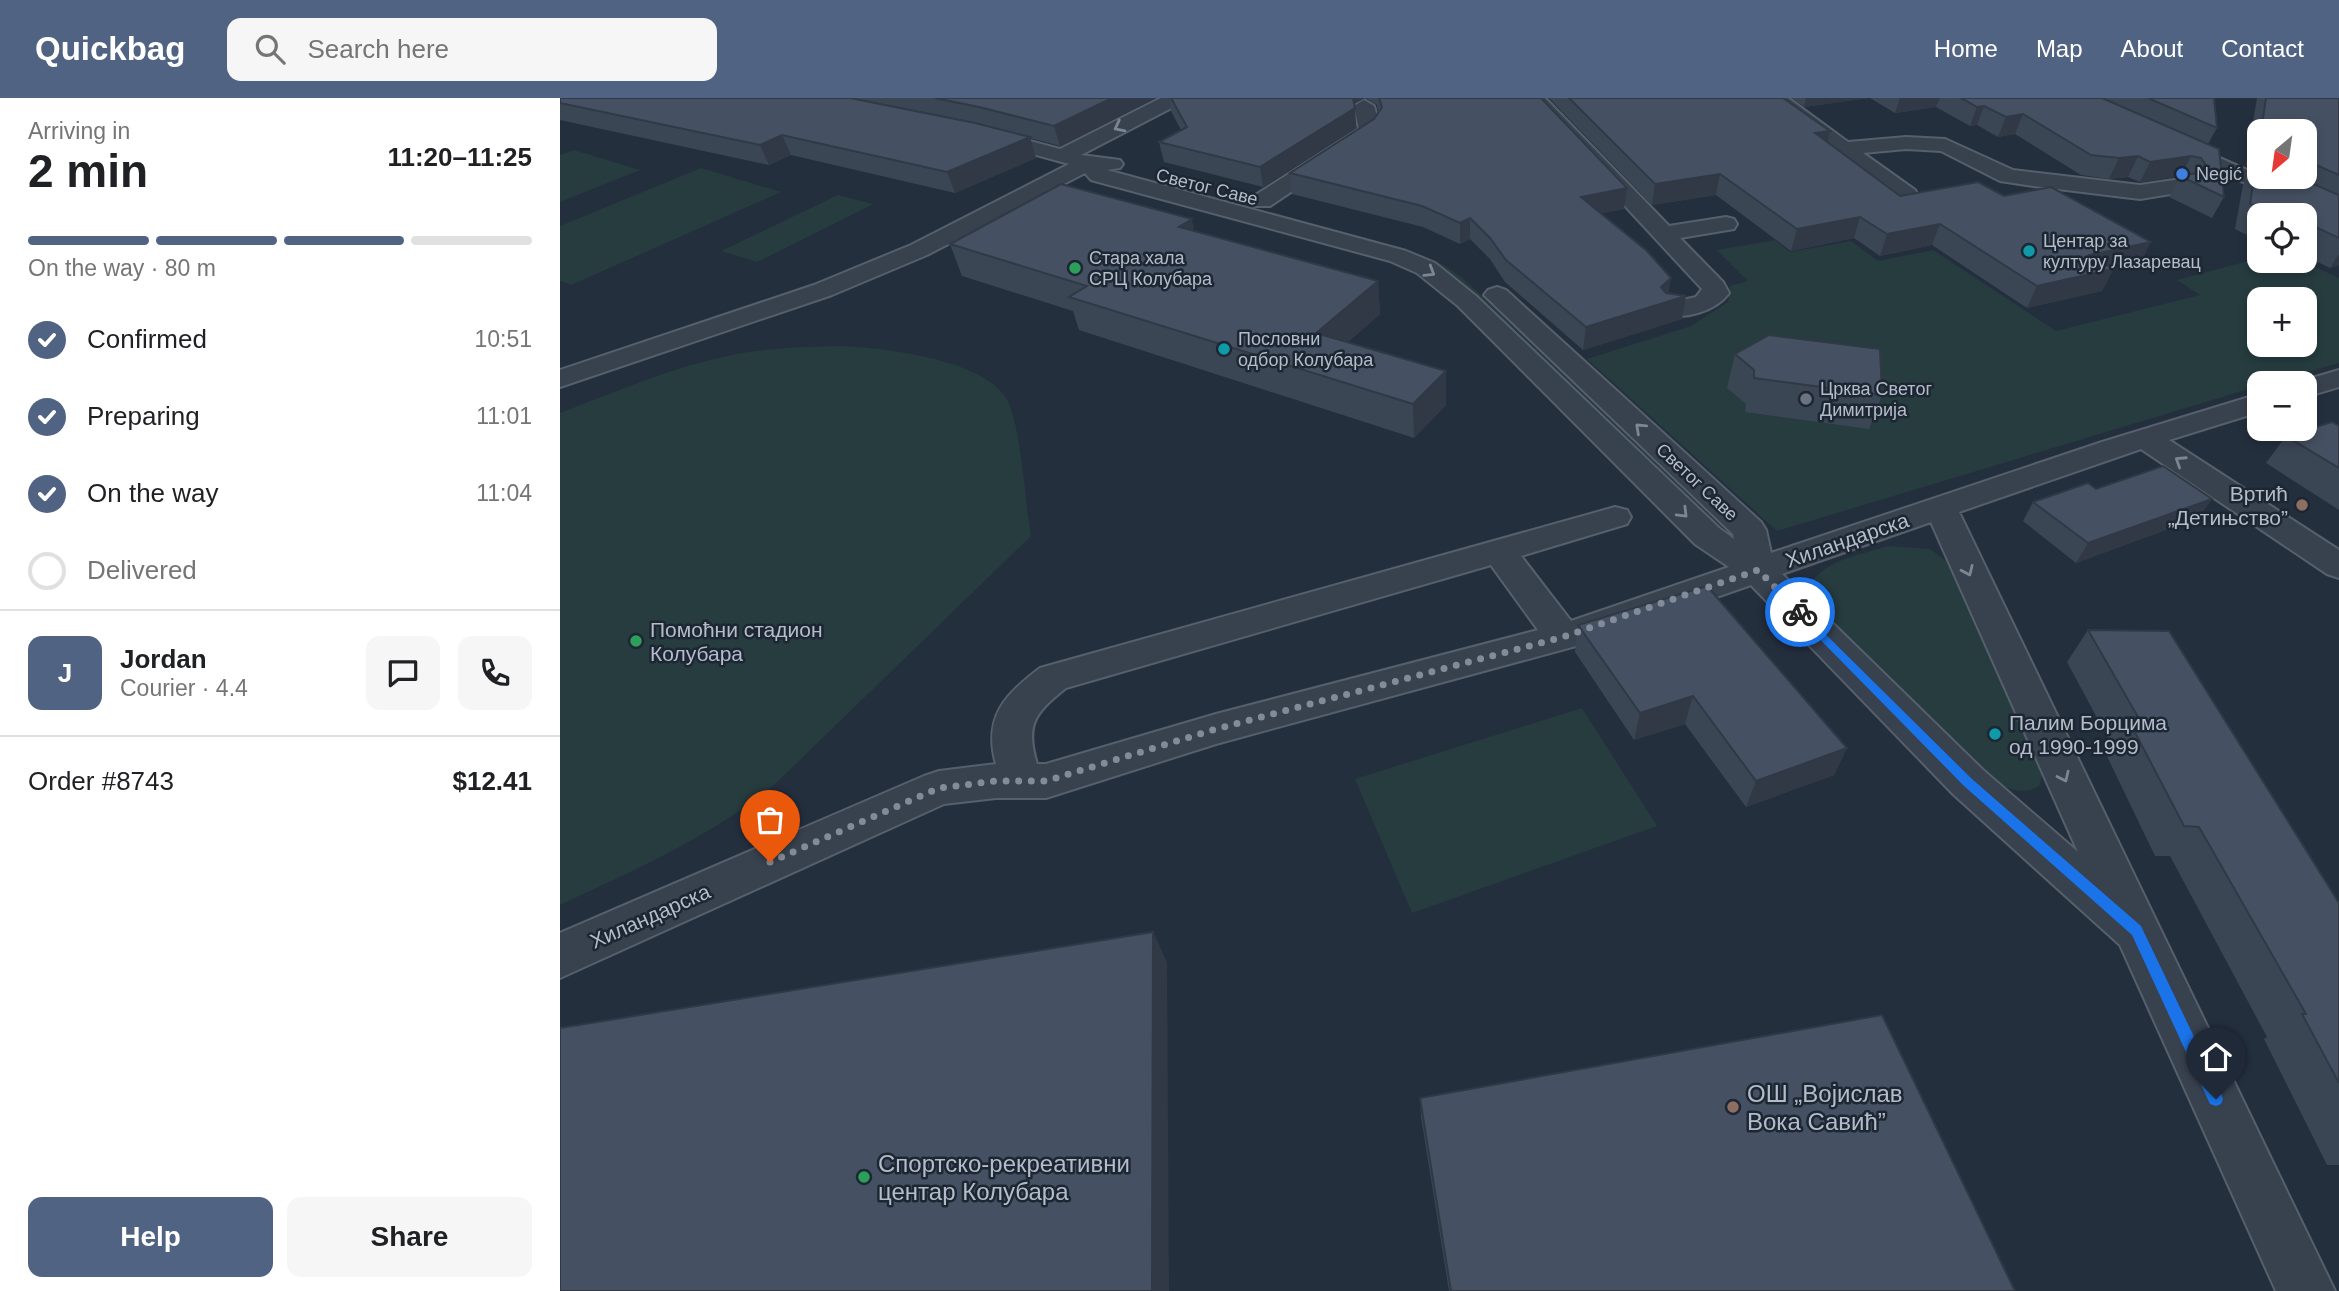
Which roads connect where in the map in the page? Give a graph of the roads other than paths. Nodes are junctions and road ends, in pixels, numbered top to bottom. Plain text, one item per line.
1 (1176, 98) edge
2 (1534, 98) edge
3 (1776, 98) edge
4 (1364, 106) dead end
5 (959, 129) edge
6 (2161, 138) edge
7 (1844, 148) junction
8 (1062, 156) junction
9 (1088, 163) junction
10 (2180, 186) edge
11 (1907, 195) edge
12 (1262, 201) junction
13 (2339, 218) edge
14 (1726, 224) dead end
15 (1661, 234) junction
16 (1674, 309) edge
17 (2339, 378) edge
18 (560, 379) edge
19 (2317, 385) edge
20 (2247, 407) edge
21 (2146, 439) junction
22 (1941, 508) junction
23 (1615, 517) dead end
24 (1499, 551) junction
25 (2339, 566) edge
26 (1758, 570) junction
27 (1563, 637) junction
28 (1024, 782) junction
29 (2136, 930) junction
30 (560, 956) edge
31 (2306, 1291) edge

1 -> 8 street
2 - 15 street
3 - 7 street
4 - 12 street
5 - 8 street, Светог Саве
6 - 13 street
7 - 10 street
7 - 11 street
8 - 9 street, Светог Саве
9 - 12 street, Светог Саве
9 - 18 street
9 -> 26 street, Светог Саве
26 -> 12 street, Светог Саве
14 - 15 street
15 - 16 street
17 - 19 street
20 - 21 street, Хиландарска
21 - 22 street, Хиландарска
25 -> 21 street
22 - 26 street, Хиландарска
22 -> 29 street
23 - 24 street
24 - 27 street
24 - 28 street
26 - 27 street, Хиландарска
26 - 29 street
27 - 28 street, Хиландарска
28 - 30 street, Хиландарска
29 - 31 street

